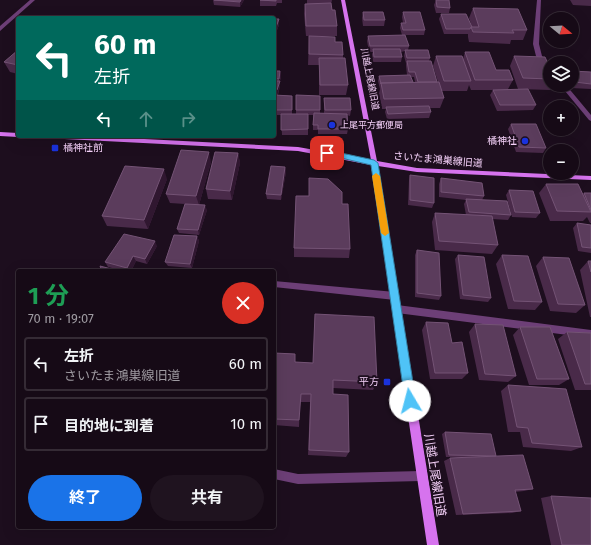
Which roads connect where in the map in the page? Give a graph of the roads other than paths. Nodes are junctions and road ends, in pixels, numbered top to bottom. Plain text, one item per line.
1 (33, 0) edge
2 (343, 0) edge
3 (539, 0) edge
4 (0, 29) edge
5 (543, 61) edge
6 (569, 92) edge
7 (591, 119) edge
8 (0, 134) edge
9 (16, 135) edge
10 (84, 138) edge
11 (374, 163) junction
12 (591, 178) edge
13 (276, 284) edge
14 (395, 296) junction
15 (397, 309) junction
16 (591, 334) edge
17 (276, 474) edge
18 (421, 476) junction
19 (432, 545) edge

1 - 4 street
2 - 11 street, 川越上尾線旧道
3 - 5 street
6 - 7 street
8 - 9 street
10 - 11 street, さいたま鴻巣線旧道
11 - 12 street, さいたま鴻巣線旧道
11 - 14 street, 川越上尾線旧道
13 - 14 street
14 - 15 street, 川越上尾線旧道
15 - 16 street
15 - 18 street, 川越上尾線旧道
17 - 18 street
18 - 19 street, 川越上尾線旧道

